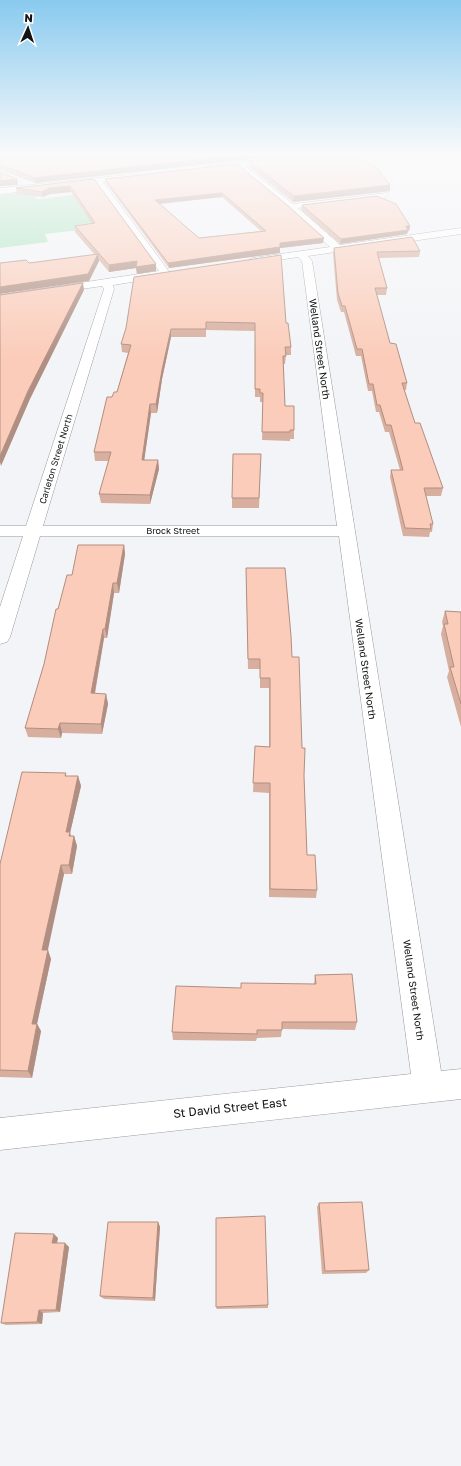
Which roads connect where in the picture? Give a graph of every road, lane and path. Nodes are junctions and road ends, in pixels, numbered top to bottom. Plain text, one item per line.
1 (130, 222) edge
2 (308, 222) edge
3 (461, 231) edge
4 (338, 249) junction
5 (301, 254) junction
6 (240, 263) edge
7 (106, 282) junction
8 (0, 298) edge
9 (0, 531) edge
10 (33, 531) junction
11 (346, 531) junction
12 (0, 637) edge
13 (461, 1084) edge
14 (428, 1086) junction
15 (0, 1134) edge

1 - 7 street
2 - 4 street
3 - 4 street
4 - 5 street
5 - 6 street
5 - 11 street, Welland Street North
7 - 8 street
7 - 10 street, Carleton Street North
9 - 10 street, Brock Street
10 - 11 street, Brock Street
10 - 12 street, Carleton Street North
11 - 14 street, Welland Street North
13 - 14 street, St David Street East
14 - 15 street, St David Street East

